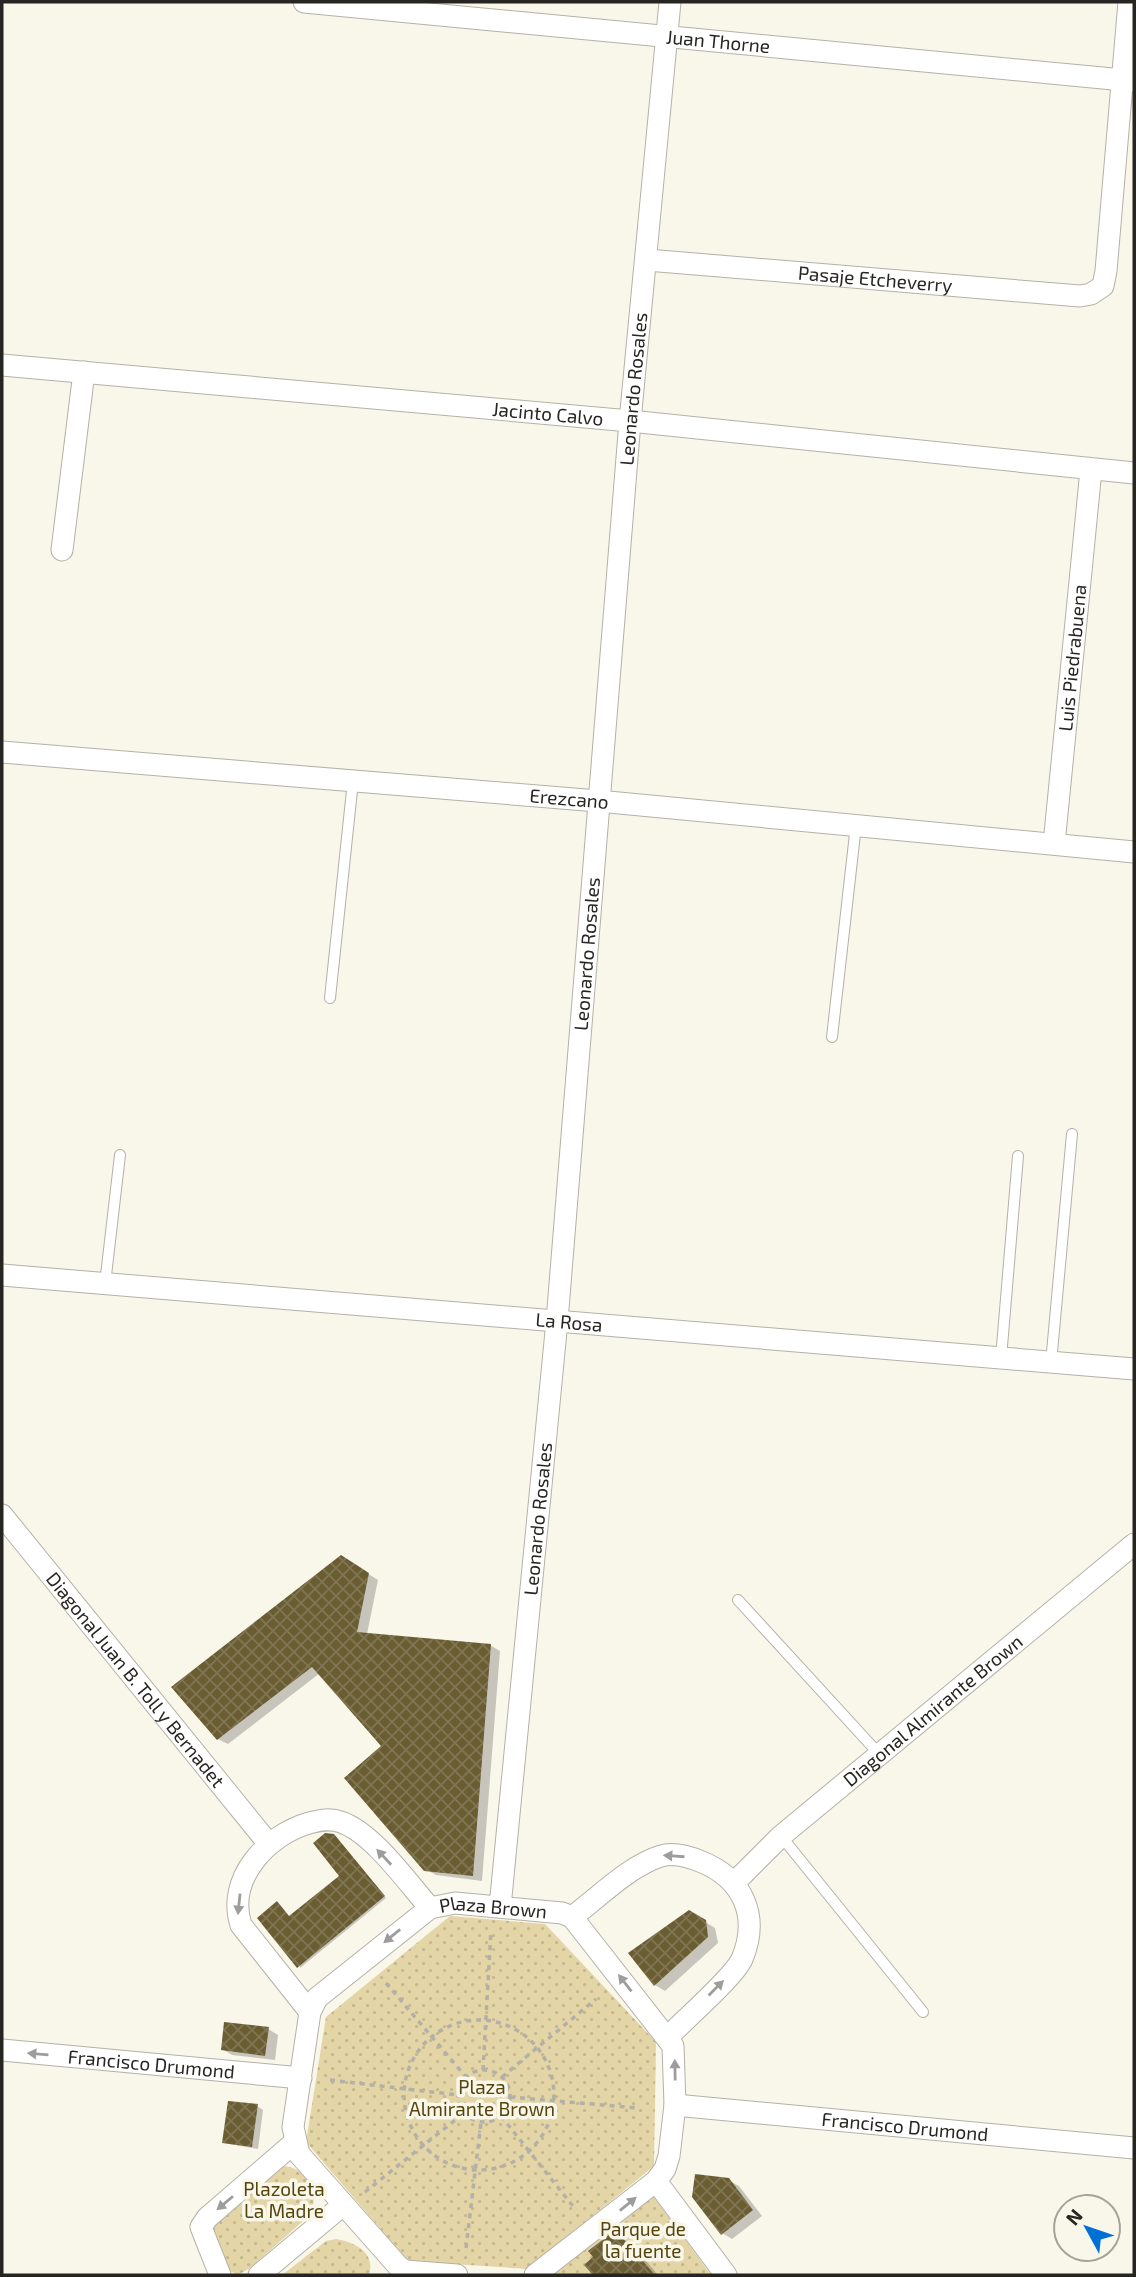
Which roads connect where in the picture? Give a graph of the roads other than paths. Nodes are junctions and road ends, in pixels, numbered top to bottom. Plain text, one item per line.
1 (304, 2) edge
2 (670, 2) edge
3 (1129, 2) edge
4 (667, 34) junction
5 (1129, 80) edge
6 (647, 260) junction
7 (2, 365) edge
8 (84, 372) junction
9 (630, 421) junction
10 (1091, 470) junction
11 (1134, 473) edge
12 (62, 550) dead end
13 (2, 752) edge
14 (353, 781) junction
15 (598, 801) junction
16 (856, 825) junction
17 (1054, 844) junction
18 (1134, 852) edge
19 (330, 998) dead end
20 (832, 1037) dead end
21 (1072, 1134) dead end
22 (120, 1155) dead end
23 (1018, 1156) dead end
24 (2, 1275) edge
25 (105, 1284) junction
26 (557, 1321) junction
27 (1002, 1358) junction
28 (1051, 1363) junction
29 (1134, 1369) edge
30 (2, 1515) edge
31 (1134, 1544) edge
32 (738, 1600) dead end
33 (880, 1755) junction
34 (781, 1836) junction
35 (268, 1843) junction
36 (735, 1882) junction
37 (500, 1907) junction
38 (430, 1908) junction
39 (572, 1917) junction
40 (310, 2012) junction
41 (923, 2012) dead end
42 (668, 2036) junction
43 (2, 2050) edge
44 (301, 2078) junction
45 (675, 2105) junction
46 (295, 2142) junction
47 (1134, 2148) edge
48 (656, 2181) junction
49 (343, 2205) junction
50 (393, 2271) edge
51 (540, 2274) edge
52 (220, 2275) edge
53 (259, 2275) edge
54 (457, 2275) edge
55 (726, 2275) edge

1 - 4 street, Juan Thorne
2 - 4 street, Leonardo Rosales
3 - 5 street
4 - 5 street, Juan Thorne
4 - 6 street, Leonardo Rosales
5 - 6 street, Pasaje Etcheverry
6 - 9 street, Leonardo Rosales
7 - 8 street, Jacinto Calvo
8 - 9 street, Jacinto Calvo
8 - 12 street
9 - 10 street, Jacinto Calvo
9 - 15 street, Leonardo Rosales
10 - 11 street, Jacinto Calvo
10 - 17 street, Luis Piedrabuena
13 - 14 street, Erezcano
14 - 15 street, Erezcano
14 - 19 lane
15 - 16 street, Erezcano
15 - 26 street, Leonardo Rosales
16 - 17 street, Erezcano
16 - 20 lane
17 - 18 street, Erezcano
21 - 28 lane
22 - 25 lane
23 - 27 lane
24 - 25 street, La Rosa
25 - 26 street, La Rosa
26 - 27 street, La Rosa
26 - 37 street, Leonardo Rosales
27 - 28 street, La Rosa
28 - 29 street, La Rosa
30 - 35 street, Diagonal Juan B. Toll y Bernadet
31 - 33 street, Diagonal Almirante Brown
32 - 33 lane
33 - 34 street, Diagonal Almirante Brown
34 - 36 street, Diagonal Almirante Brown
34 - 41 lane
38 -> 35 street
35 -> 40 street
36 -> 39 street
42 -> 36 street
37 - 38 street, Plaza Brown
37 - 39 street, Plaza Brown
38 -> 40 street, Plaza Brown
42 -> 39 street, Plaza Brown
40 - 44 street
45 -> 42 street, Plaza Brown
44 -> 43 street, Francisco Drumond
44 - 46 street
45 - 47 street, Francisco Drumond
45 - 48 street, Plaza Brown
46 - 49 street
46 -> 52 street
51 -> 48 street, Plaza Brown
48 - 55 street
49 - 50 street
49 - 53 street
50 - 54 street

